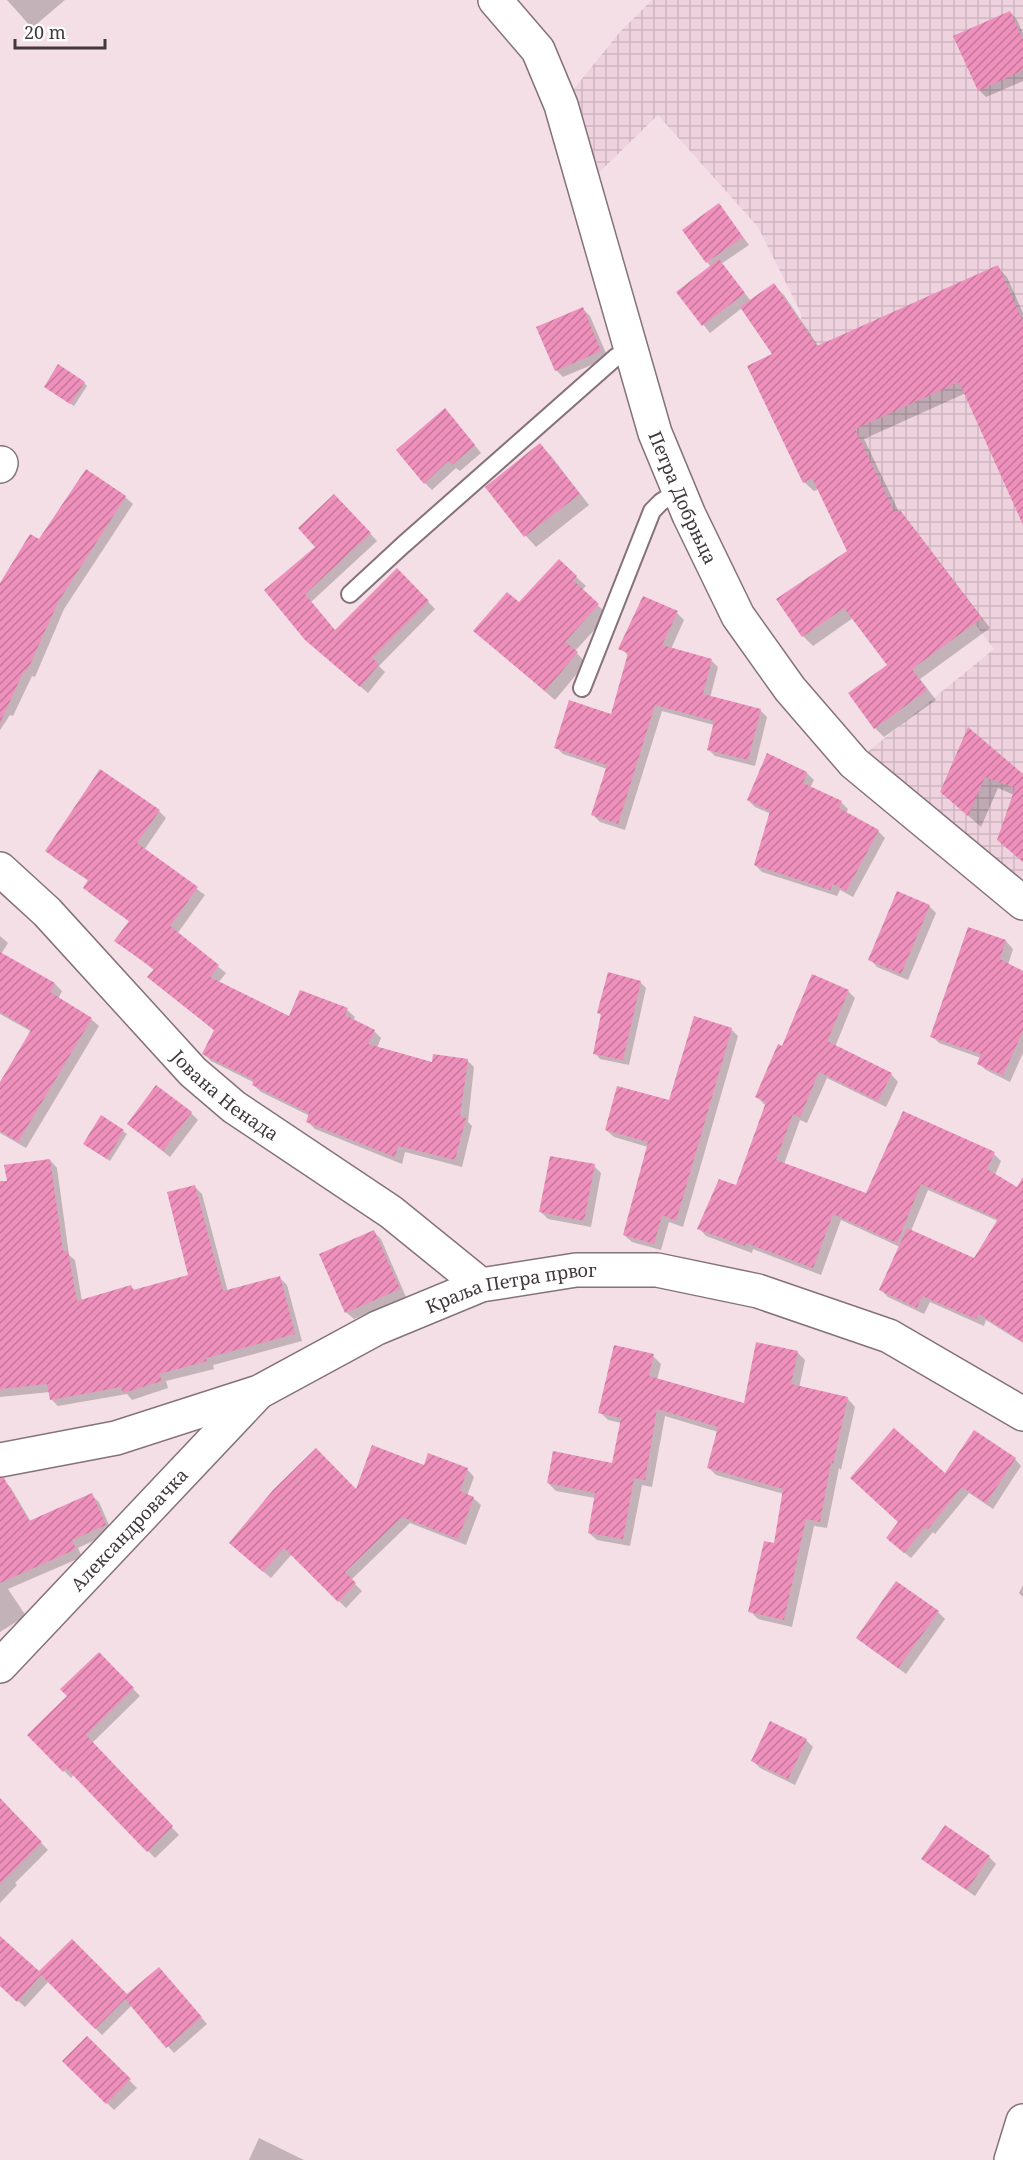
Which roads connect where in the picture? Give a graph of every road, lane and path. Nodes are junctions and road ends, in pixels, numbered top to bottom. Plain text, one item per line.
1 (495, 0) edge
2 (632, 348) junction
3 (678, 491) junction
4 (350, 594) dead end
5 (582, 688) dead end
6 (0, 869) edge
7 (1023, 903) edge
8 (481, 1285) junction
9 (259, 1392) junction
10 (1023, 1414) edge
11 (0, 1460) edge
12 (0, 1666) edge
13 (1023, 2121) edge
14 (1011, 2160) edge

1 - 2 street, Петра Добрњца
2 - 3 street, Петра Добрњца
2 - 4 lane
3 - 5 lane
3 - 7 street, Петра Добрњца
6 - 8 street, Јована Ненада
8 - 9 street, Краља Петра првог
8 - 10 street, Краља Петра првог
9 - 11 street, Краља Петра првог
9 - 12 street, Александровачка
13 - 14 street

